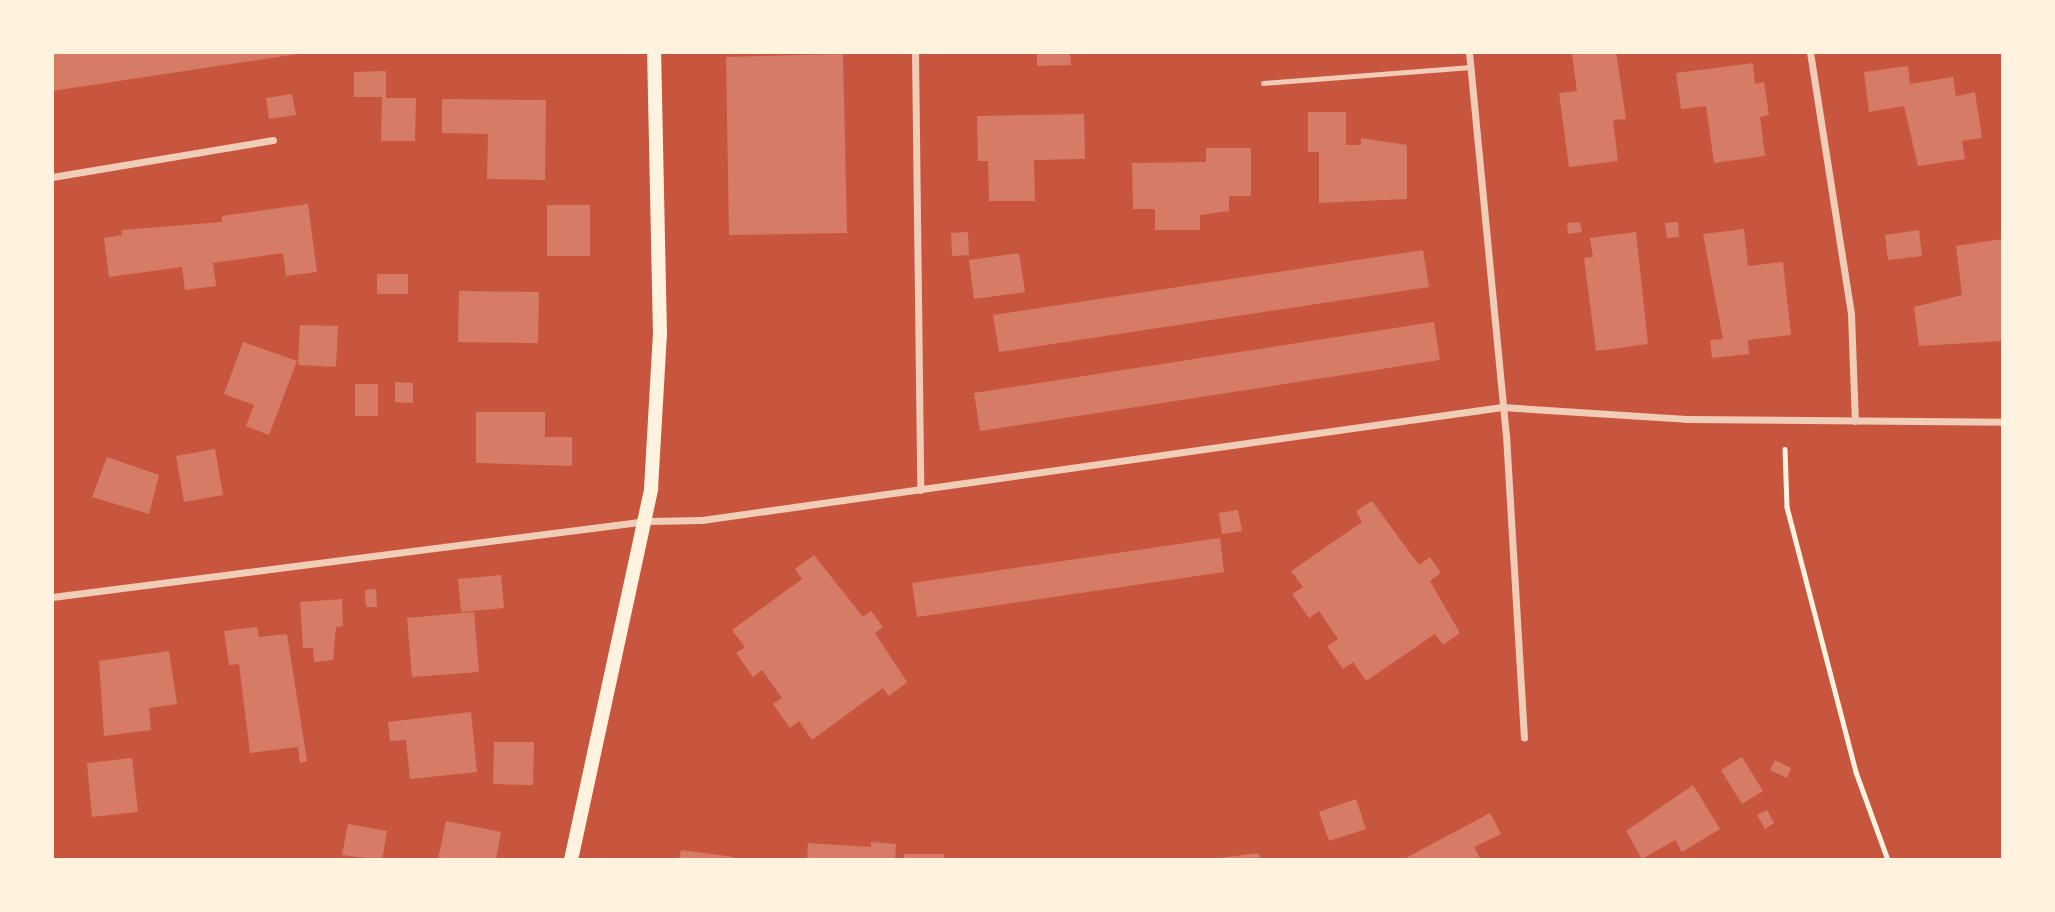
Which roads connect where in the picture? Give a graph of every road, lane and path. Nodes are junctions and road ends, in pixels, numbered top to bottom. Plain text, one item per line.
1 (654, 52) edge
2 (915, 52) edge
3 (1469, 52) edge
4 (1810, 52) edge
5 (1471, 67) junction
6 (1263, 83) dead end
7 (274, 140) dead end
8 (52, 177) edge
9 (1502, 407) junction
10 (1855, 421) junction
11 (2003, 422) edge
12 (1785, 449) dead end
13 (920, 491) junction
14 (647, 521) junction
15 (52, 597) edge
16 (1524, 737) dead end
17 (571, 859) edge
18 (1888, 859) edge

1 - 14 main road
2 - 13 street
3 - 5 street
4 - 10 street
5 - 6 lane
5 - 9 street
7 - 8 street
9 - 10 street
9 - 13 street
9 - 16 street
10 - 11 street
12 - 18 path
13 - 14 street
14 - 15 street
14 - 17 main road

